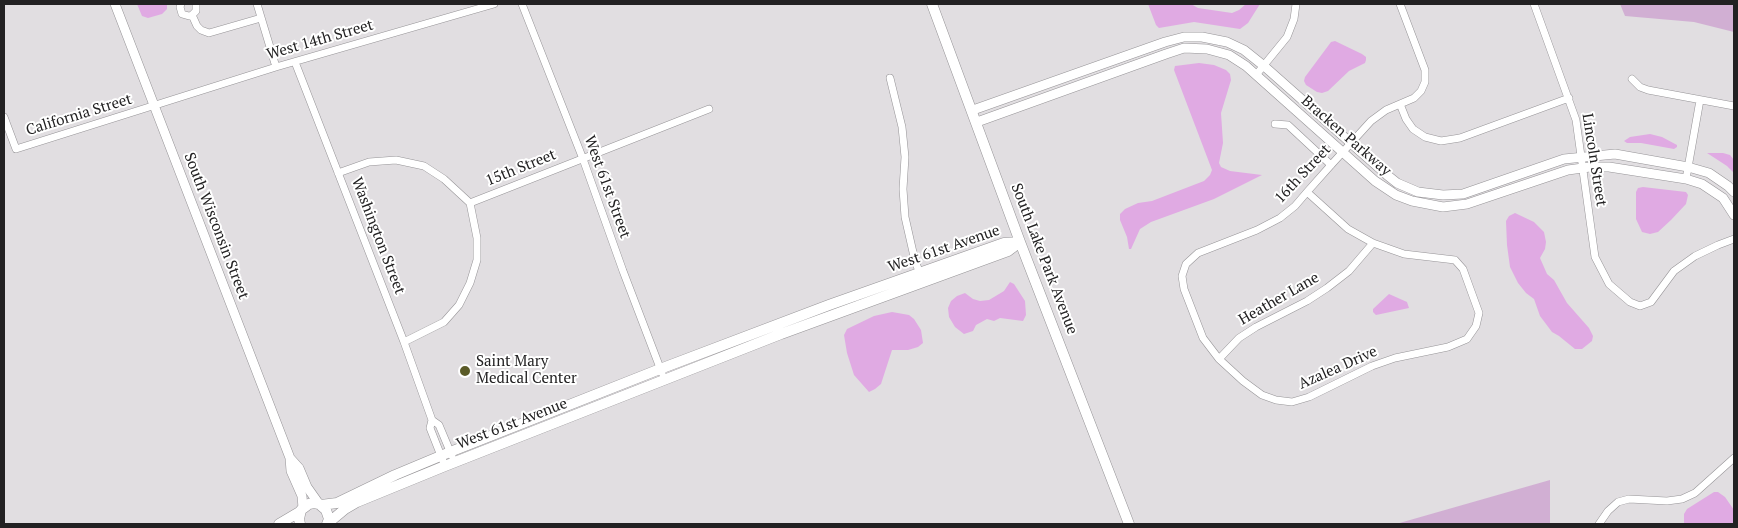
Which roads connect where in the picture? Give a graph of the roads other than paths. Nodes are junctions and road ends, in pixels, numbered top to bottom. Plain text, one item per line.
1 (115, 4) edge
2 (181, 4) edge
3 (196, 4) edge
4 (257, 4) edge
5 (494, 4) edge
6 (522, 4) edge
7 (932, 4) edge
8 (1296, 4) edge
9 (1400, 4) edge
10 (1534, 4) edge
11 (192, 15) junction
12 (261, 18) junction
13 (295, 62) junction
14 (1264, 66) junction
15 (276, 67) junction
16 (1256, 75) junction
17 (1070, 76) junction
18 (890, 78) dead end
19 (1632, 79) dead end
20 (1074, 87) junction
21 (1569, 98) junction
22 (1700, 100) junction
23 (1400, 104) junction
24 (155, 106) junction
25 (1734, 106) edge
26 (710, 110) dead end
27 (973, 110) junction
28 (4, 117) edge
29 (977, 122) junction
30 (1275, 124) dead end
31 (1350, 143) junction
32 (1343, 152) junction
33 (1581, 156) junction
34 (582, 159) junction
35 (1331, 165) junction
36 (1688, 167) junction
37 (1583, 168) junction
38 (338, 173) junction
39 (1686, 179) junction
40 (1307, 192) junction
41 (1734, 192) edge
42 (470, 203) junction
43 (1734, 215) edge
44 (1734, 239) edge
45 (1020, 242) junction
46 (1373, 243) junction
47 (920, 272) junction
48 (924, 283) junction
49 (404, 342) junction
50 (1219, 359) junction
51 (660, 369) junction
52 (664, 380) junction
53 (446, 454) junction
54 (290, 458) junction
55 (1734, 458) edge
56 (450, 464) junction
57 (320, 505) junction
58 (302, 510) junction
59 (279, 524) edge
60 (300, 524) edge
61 (327, 524) edge
62 (1130, 524) edge
63 (1599, 524) edge

1 - 24 street, South Wisconsin Street
2 - 11 street
3 - 11 street
4 - 12 street
5 - 13 street, West 14th Street
6 - 34 street, West 61st Street
7 - 27 main road, South Lake Park Avenue
8 - 14 street
9 - 23 street, 16th Street
10 - 21 street, Lincoln Street
11 - 12 street
12 - 15 street
13 - 15 street, West 14th Street
13 - 38 street, Washington Street
14 - 16 street
14 - 17 street, Bracken Parkway
14 - 31 street, Bracken Parkway
15 - 24 street, West 14th Street
16 - 20 street, Bracken Parkway
16 - 32 street, Bracken Parkway
17 - 20 street
17 - 27 street, Bracken Parkway
18 - 47 street
19 - 22 street
20 - 29 street, Bracken Parkway
21 - 23 street
21 - 33 street, Lincoln Street
22 - 25 street
22 - 36 street
23 - 31 street, 16th Street
24 - 28 street, California Street
24 - 54 street, South Wisconsin Street
26 - 34 street, 15th Street
27 - 29 main road, South Lake Park Avenue
29 - 45 main road, South Lake Park Avenue
30 - 35 street
31 - 32 street, 16th Street
31 - 33 street, Bracken Parkway
32 - 35 street, 16th Street
32 - 37 street, Bracken Parkway
33 - 36 street, Bracken Parkway
33 - 37 street, Lincoln Street
34 - 42 street, 15th Street
34 - 51 street, West 61st Street
35 - 40 street, 16th Street
36 - 39 street
36 - 41 street, Bracken Parkway
37 - 39 street, Bracken Parkway
37 - 44 street, Lincoln Street
38 - 42 street
38 - 49 street, Washington Street
39 - 43 street, Bracken Parkway
40 - 46 street
40 - 50 street, 16th Street
42 - 49 street
45 - 47 main road, West 61st Avenue
45 - 48 main road, West 61st Avenue
45 - 62 main road, South Lake Park Avenue
46 - 50 street, Heather Lane
46 - 50 street, Azalea Drive
47 - 48 street
47 - 51 main road, West 61st Avenue
48 - 52 main road, West 61st Avenue
49 - 53 street, Washington Street
51 - 52 street, West 61st Street
51 - 53 main road, West 61st Avenue
52 - 56 main road, West 61st Avenue
53 - 56 street, Washington Street
53 - 57 main road, West 61st Avenue
54 - 57 street, South Wisconsin Street
54 - 58 street, South Wisconsin Street
55 - 63 street
56 - 61 main road, West 61st Avenue
57 - 58 main road, West 61st Avenue
57 - 61 main road
58 - 59 main road
58 - 60 main road

